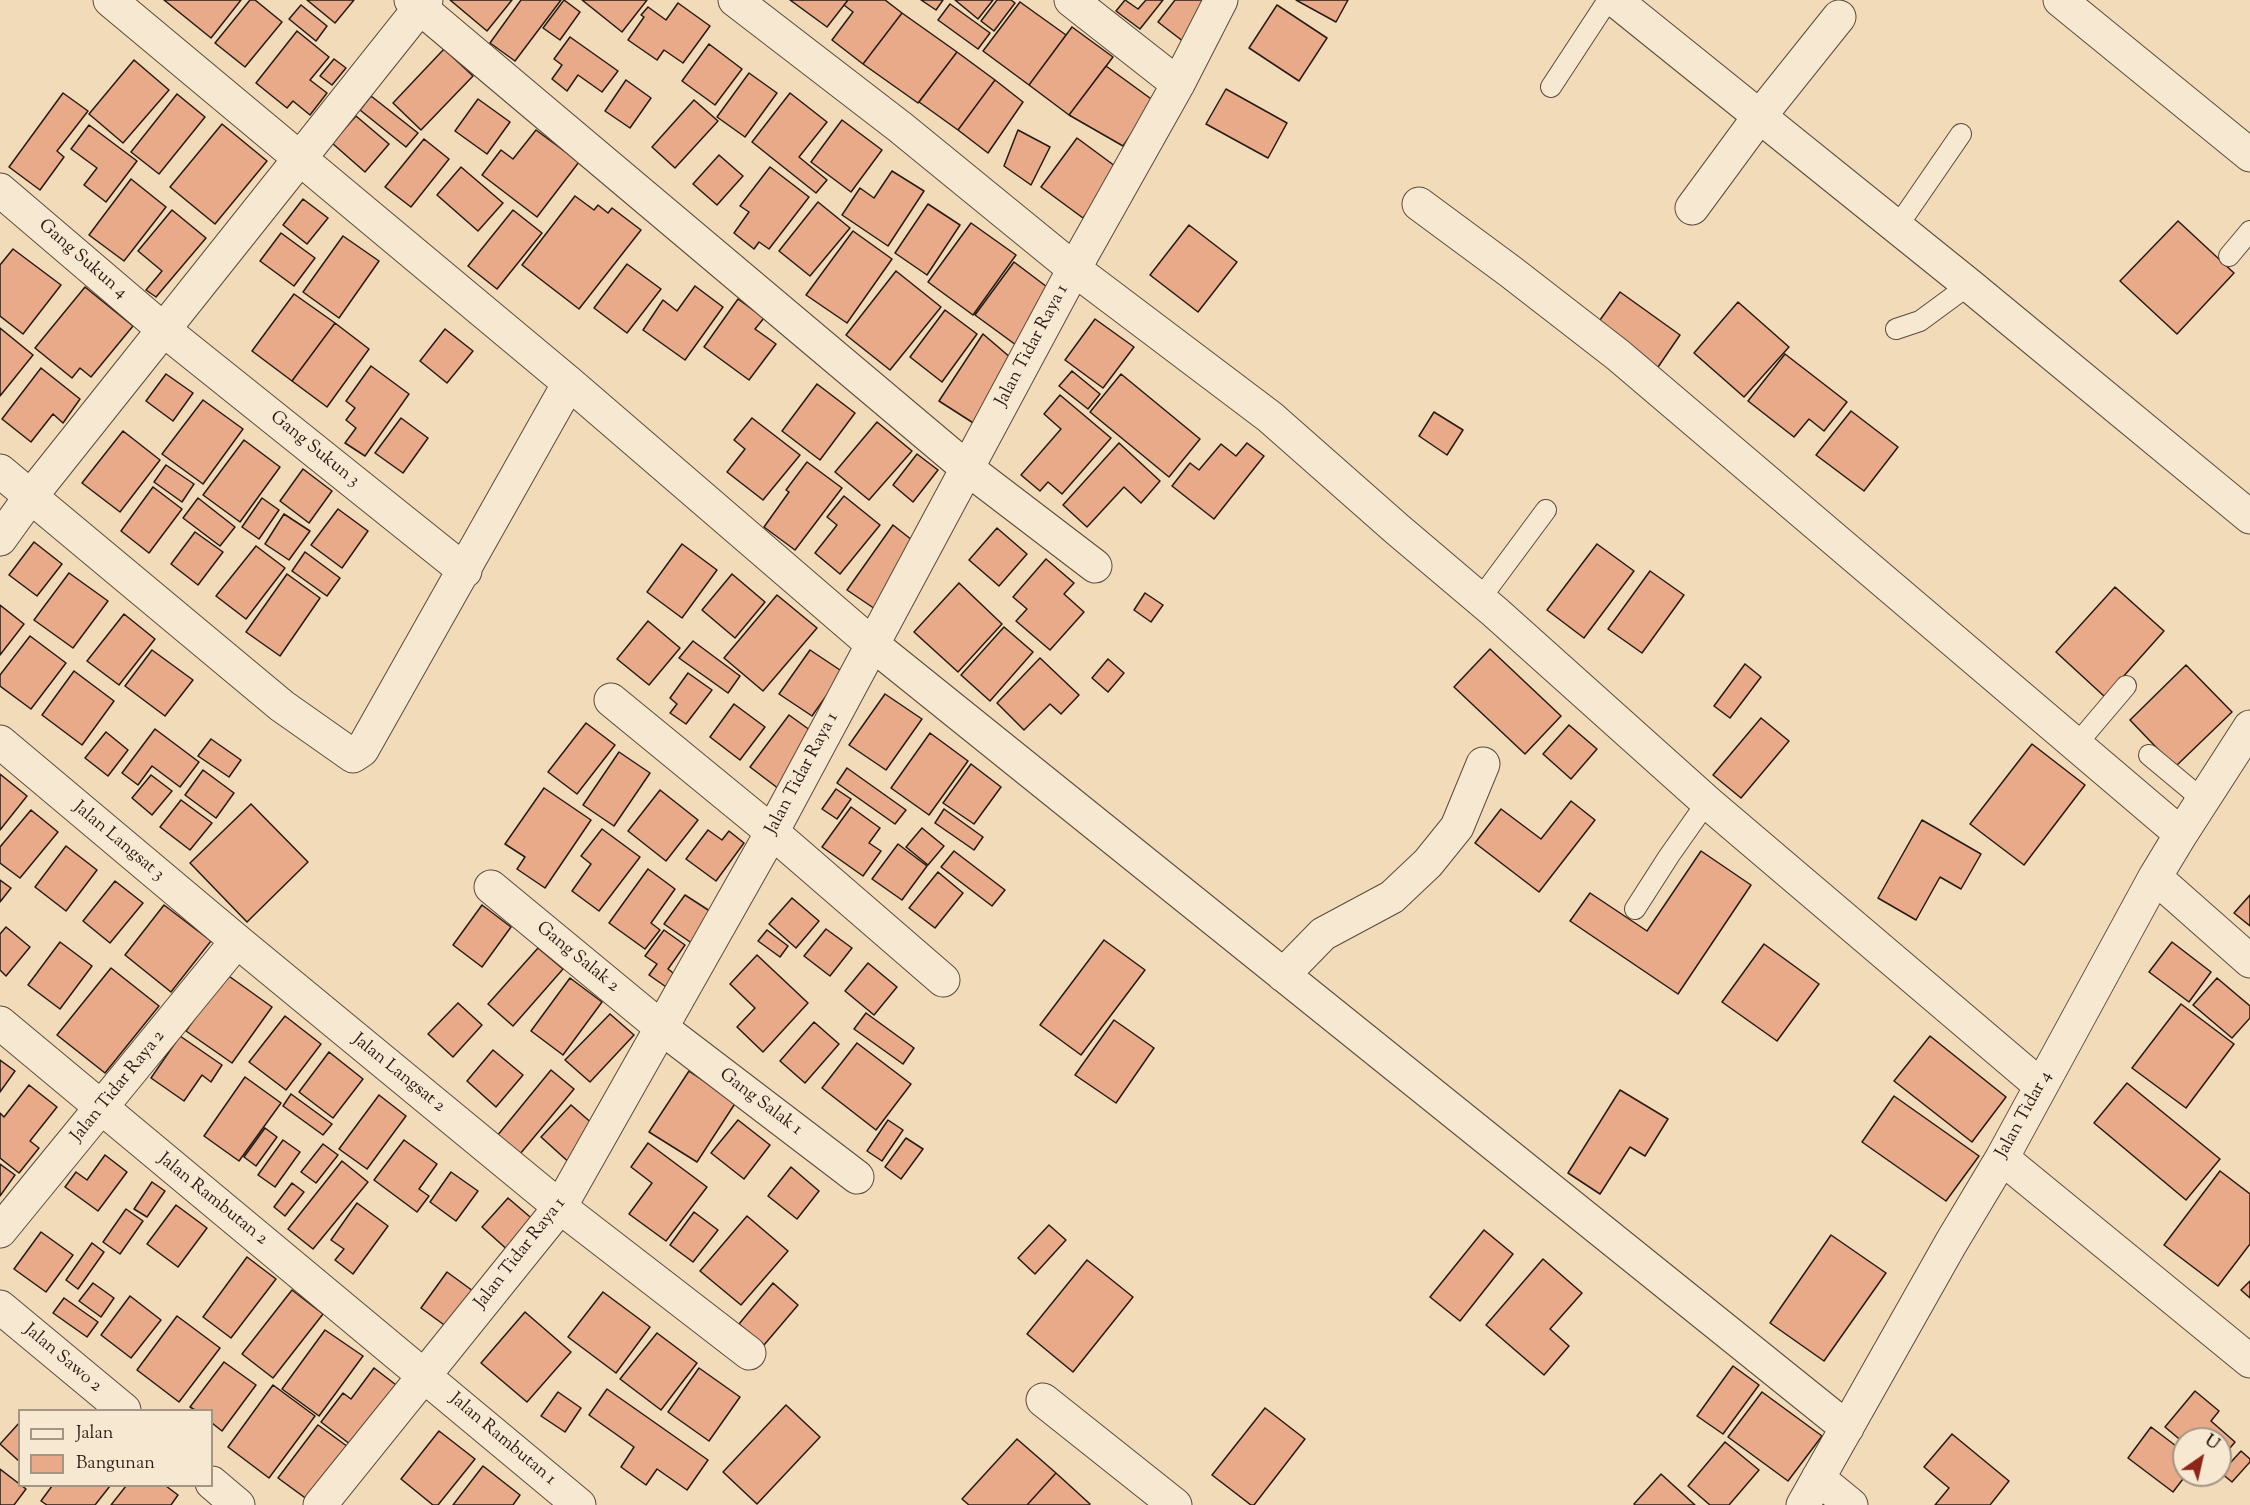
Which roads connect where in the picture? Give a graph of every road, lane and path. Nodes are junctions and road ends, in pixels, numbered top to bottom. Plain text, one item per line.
1 (110, 0) edge
2 (735, 0) edge
3 (1071, 0) edge
4 (1221, 0) edge
5 (1608, 0) edge
6 (1615, 0) edge
7 (2060, 0) edge
8 (420, 2) edge
9 (1839, 17) dead end
10 (1178, 84) junction
11 (1551, 87) dead end
12 (1759, 117) junction
13 (1961, 134) dead end
14 (2250, 155) edge
15 (301, 158) junction
16 (0, 190) edge
17 (1419, 204) dead end
18 (1692, 208) dead end
19 (1897, 227) junction
20 (2250, 231) edge
21 (2229, 256) dead end
22 (1074, 269) junction
23 (1969, 285) junction
24 (1896, 329) dead end
25 (164, 330) junction
26 (569, 383) junction
27 (968, 469) junction
28 (0, 471) edge
29 (31, 496) junction
30 (1546, 510) dead end
31 (2250, 517) edge
32 (0, 539) edge
33 (1095, 566) dead end
34 (465, 571) junction
35 (1480, 599) junction
36 (872, 644) junction
37 (2126, 686) dead end
38 (611, 700) dead end
39 (2250, 727) edge
40 (0, 742) edge
41 (2076, 745) junction
42 (2148, 755) dead end
43 (1483, 764) dead end
44 (2203, 800) junction
45 (1707, 802) junction
46 (772, 832) junction
47 (2181, 834) junction
48 (2156, 877) junction
49 (491, 887) dead end
50 (1635, 909) dead end
51 (237, 941) junction
52 (2250, 962) edge
53 (1283, 975) junction
54 (943, 980) dead end
55 (0, 1023) edge
56 (663, 1029) junction
57 (2041, 1086) junction
58 (102, 1110) junction
59 (2002, 1158) junction
60 (857, 1177) dead end
61 (560, 1208) junction
62 (0, 1231) edge
63 (0, 1307) edge
64 (749, 1353) dead end
65 (2250, 1362) edge
66 (425, 1376) junction
67 (1043, 1400) dead end
68 (123, 1409) edge
69 (1846, 1428) junction
70 (213, 1484) edge
71 (1810, 1492) edge
72 (238, 1505) edge
73 (320, 1505) edge
74 (579, 1505) edge
75 (1175, 1505) edge
76 (1851, 1505) edge

1 - 15 street
2 - 22 street
3 - 10 street
4 - 10 street, Jalan Tidar Raya 1
5 - 11 lane
6 - 12 street
7 - 14 street
8 - 15 street
8 - 27 street
9 - 12 street
10 - 22 street, Jalan Tidar Raya 1
12 - 18 street
12 - 19 street
13 - 19 lane
15 - 25 street
15 - 26 street
16 - 25 street, Gang Sukun 4
17 - 41 street
19 - 23 street
20 - 21 lane
22 - 27 street, Jalan Tidar Raya 1
22 - 35 street
23 - 24 lane
23 - 31 street
25 - 29 street
25 - 34 street, Gang Sukun 3
26 - 34 street
26 - 36 street
27 - 33 street
27 - 36 street, Jalan Tidar Raya 1
28 - 29 street
29 - 32 street
29 - 34 street
30 - 35 lane
35 - 45 street
36 - 46 street, Jalan Tidar Raya 1
36 - 53 street
37 - 41 lane
38 - 46 street
39 - 44 street, Jalan Tidar 4
40 - 51 street, Jalan Langsat 3
41 - 47 street
42 - 44 lane
43 - 53 street
44 - 47 street, Jalan Tidar 4
45 - 50 lane
45 - 57 street
46 - 54 street
46 - 56 street, Jalan Tidar Raya 1
47 - 48 street, Jalan Tidar 4
48 - 52 street
48 - 57 street, Jalan Tidar 4
49 - 56 street, Gang Salak 2
51 - 58 street, Jalan Tidar Raya 2
51 - 61 street, Jalan Langsat 2
53 - 69 street
55 - 58 street, Jalan Rambutan 2
56 - 60 street, Gang Salak 1
56 - 61 street, Jalan Tidar Raya 1
57 - 59 street, Jalan Tidar 4
58 - 62 street, Jalan Tidar Raya 2
58 - 66 street, Jalan Rambutan 2
59 - 65 street
59 - 69 street, Jalan Tidar 4
61 - 64 street, Jalan Langsat 2
61 - 66 street, Jalan Tidar Raya 1
63 - 68 street, Jalan Sawo 2
66 - 73 street, Jalan Tidar Raya 1
66 - 74 street, Jalan Rambutan 1
67 - 75 street
69 - 71 street, Jalan Tidar 4
70 - 72 street
71 - 76 street

